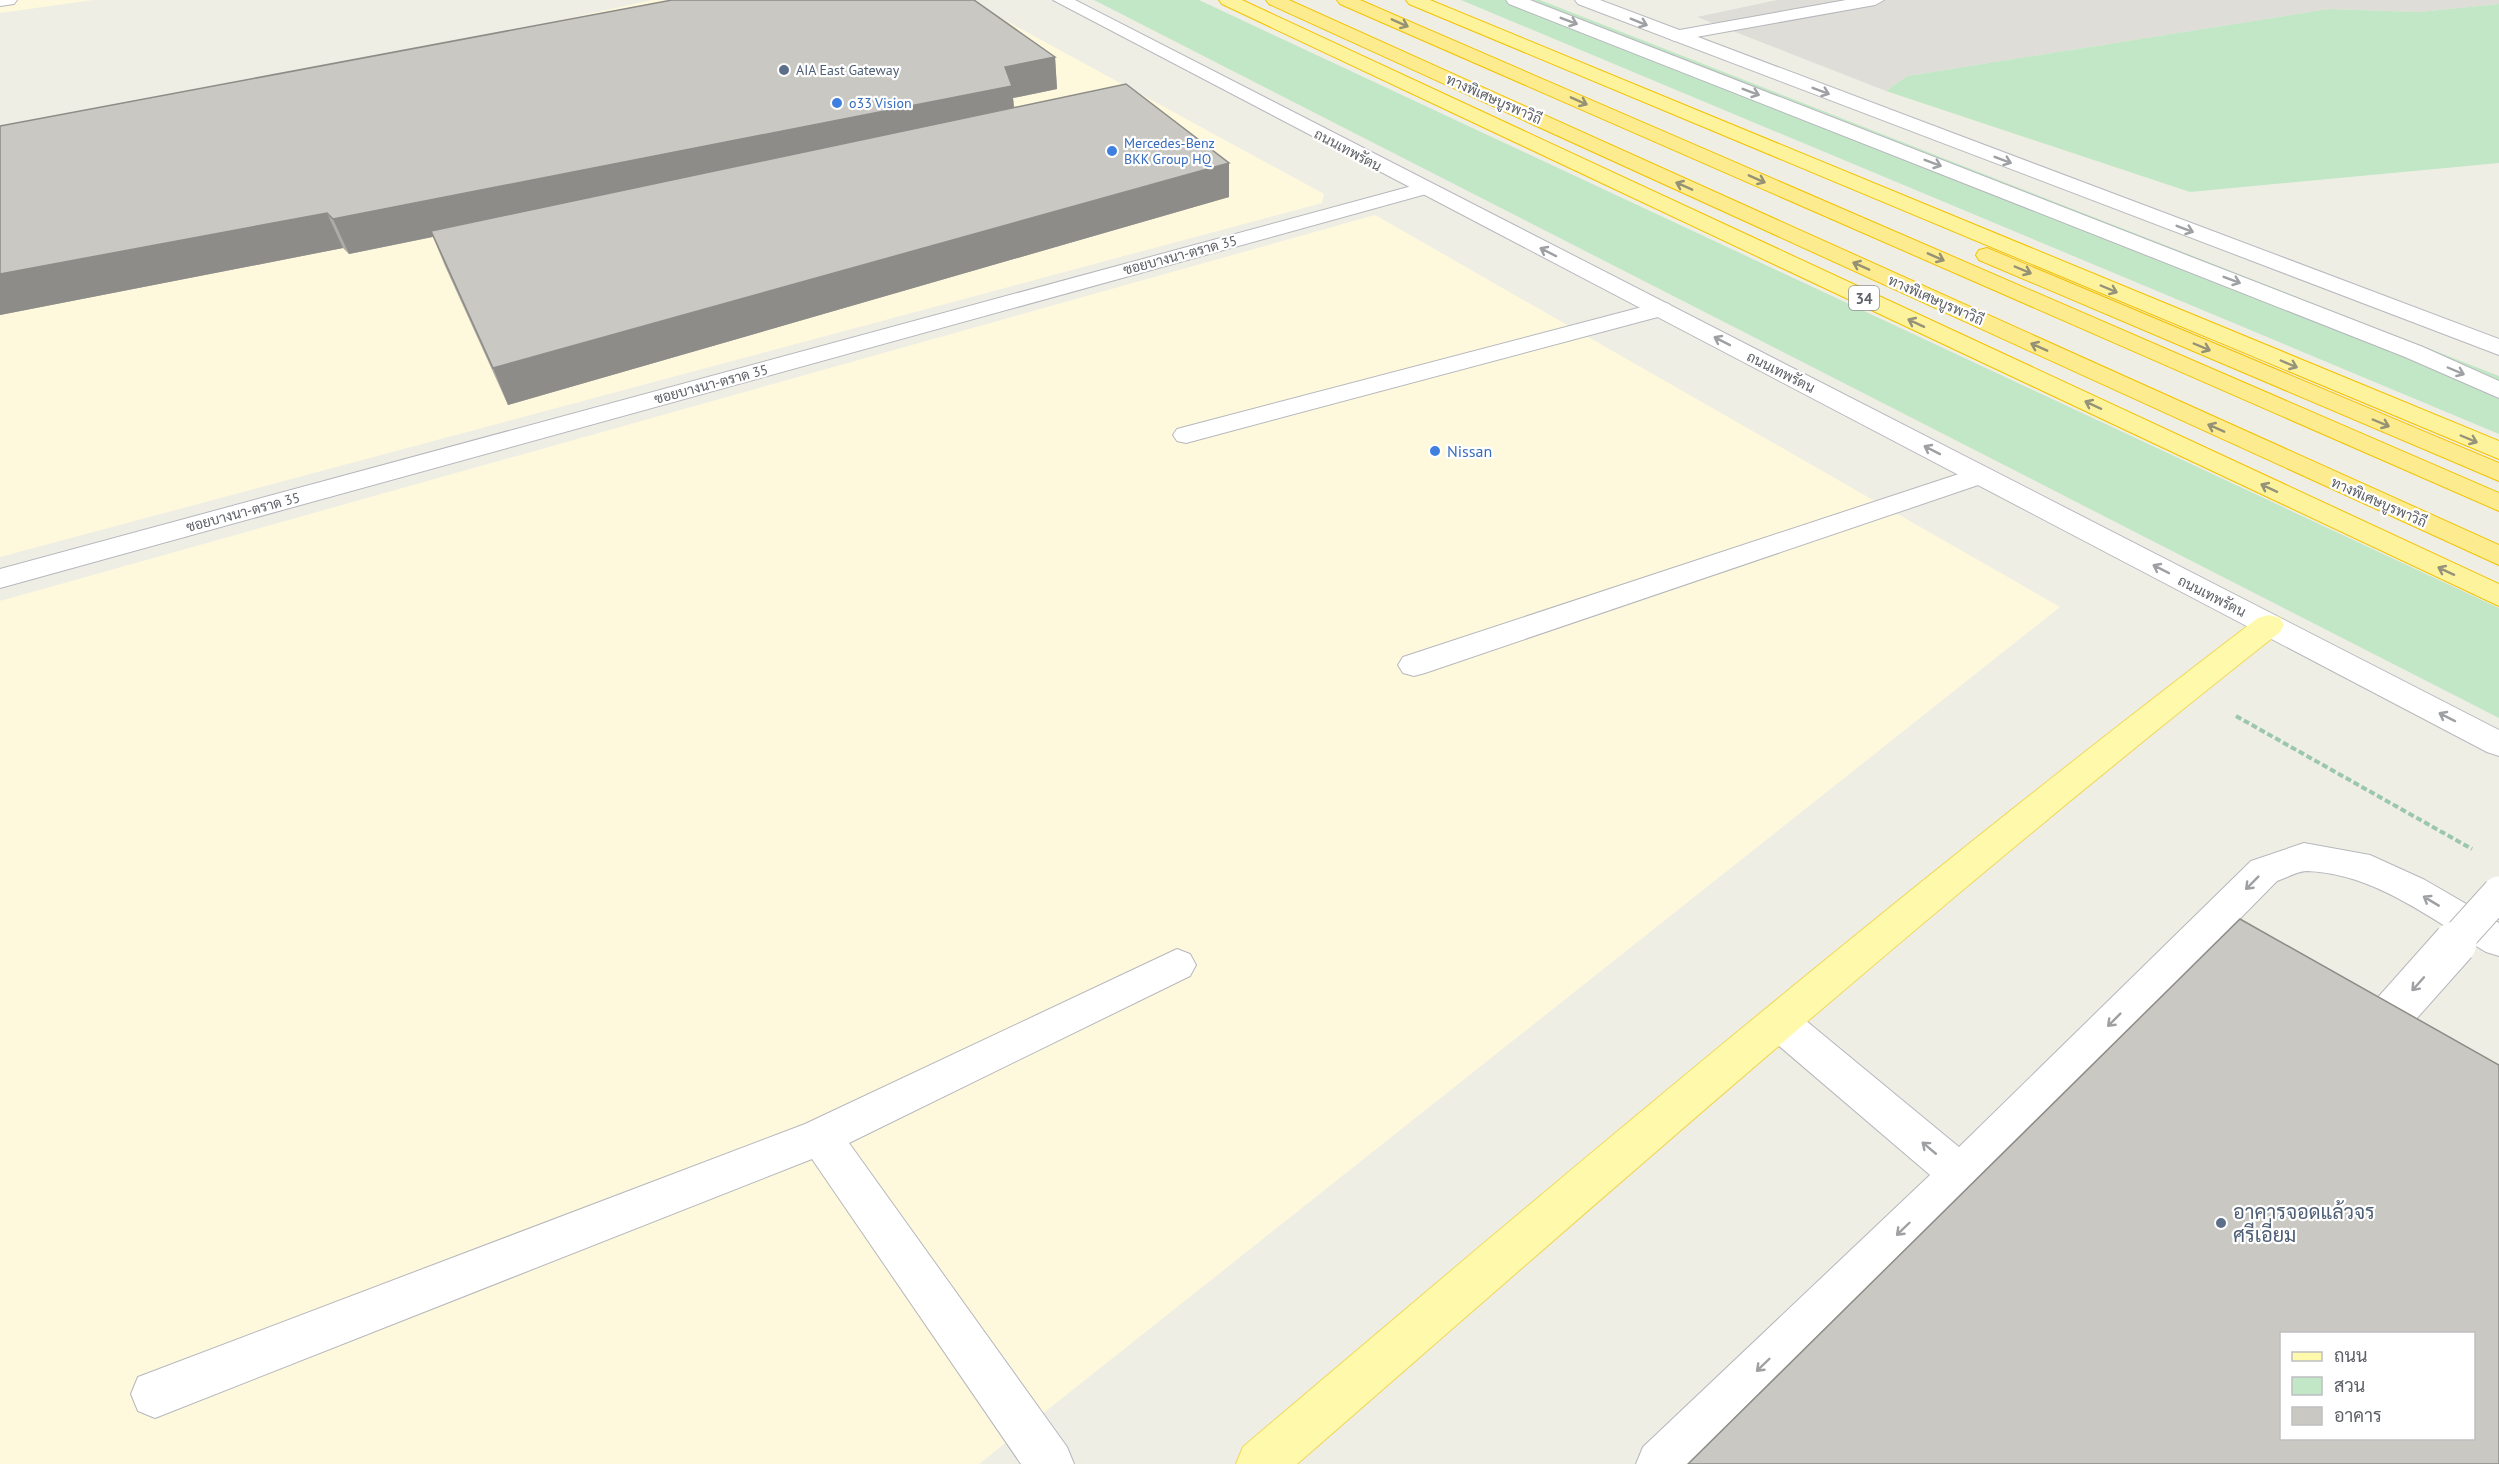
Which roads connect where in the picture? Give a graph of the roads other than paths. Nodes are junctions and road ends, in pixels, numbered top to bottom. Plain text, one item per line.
1 (8, 0) edge
2 (1062, 0) edge
3 (1228, 0) edge
4 (1275, 0) edge
5 (1346, 0) edge
6 (1389, 0) edge
7 (1415, 0) edge
8 (1515, 0) edge
9 (1584, 0) edge
10 (1875, 0) edge
11 (0, 1) edge
12 (1674, 36) junction
13 (1423, 189) junction
14 (1661, 309) junction
15 (2499, 348) edge
16 (2499, 390) edge
17 (1186, 435) dead end
18 (2499, 451) edge
19 (2499, 473) edge
20 (1980, 475) junction
21 (2499, 503) edge
22 (2499, 556) edge
23 (0, 579) edge
24 (2499, 596) edge
25 (2269, 625) junction
26 (1414, 665) dead end
27 (2499, 744) edge
28 (2499, 893) edge
29 (2499, 941) edge
30 (1177, 965) dead end
31 (1779, 1022) junction
32 (2363, 1046) edge
33 (820, 1137) junction
34 (1960, 1174) junction
35 (155, 1394) dead end
36 (1050, 1464) edge
37 (1260, 1464) edge
38 (1660, 1464) edge

1 - 11 main road
2 - 13 main road, ถนนเทพรัตน
24 -> 3 highway, 34
22 -> 4 highway, ทางพิเศษบูรพาวิถี
5 -> 21 highway, ทางพิเศษบูรพาวิถี
6 -> 19 highway
7 -> 18 highway
8 -> 16 main road
9 -> 12 main road
10 - 12 main road
12 -> 15 main road
14 -> 13 main road, ถนนเทพรัตน
13 - 23 main road, ซอยบางนา-ตราด 35
14 - 17 main road
20 -> 14 main road, ถนนเทพรัตน
25 -> 20 main road, ถนนเทพรัตน
20 - 26 main road
27 -> 25 main road, ถนนเทพรัตน
25 - 31 main road
28 -> 32 main road, bridge
29 -> 34 main road
30 - 33 main road
34 -> 31 main road
31 - 37 main road
33 - 35 main road
33 - 36 main road
34 -> 38 main road

